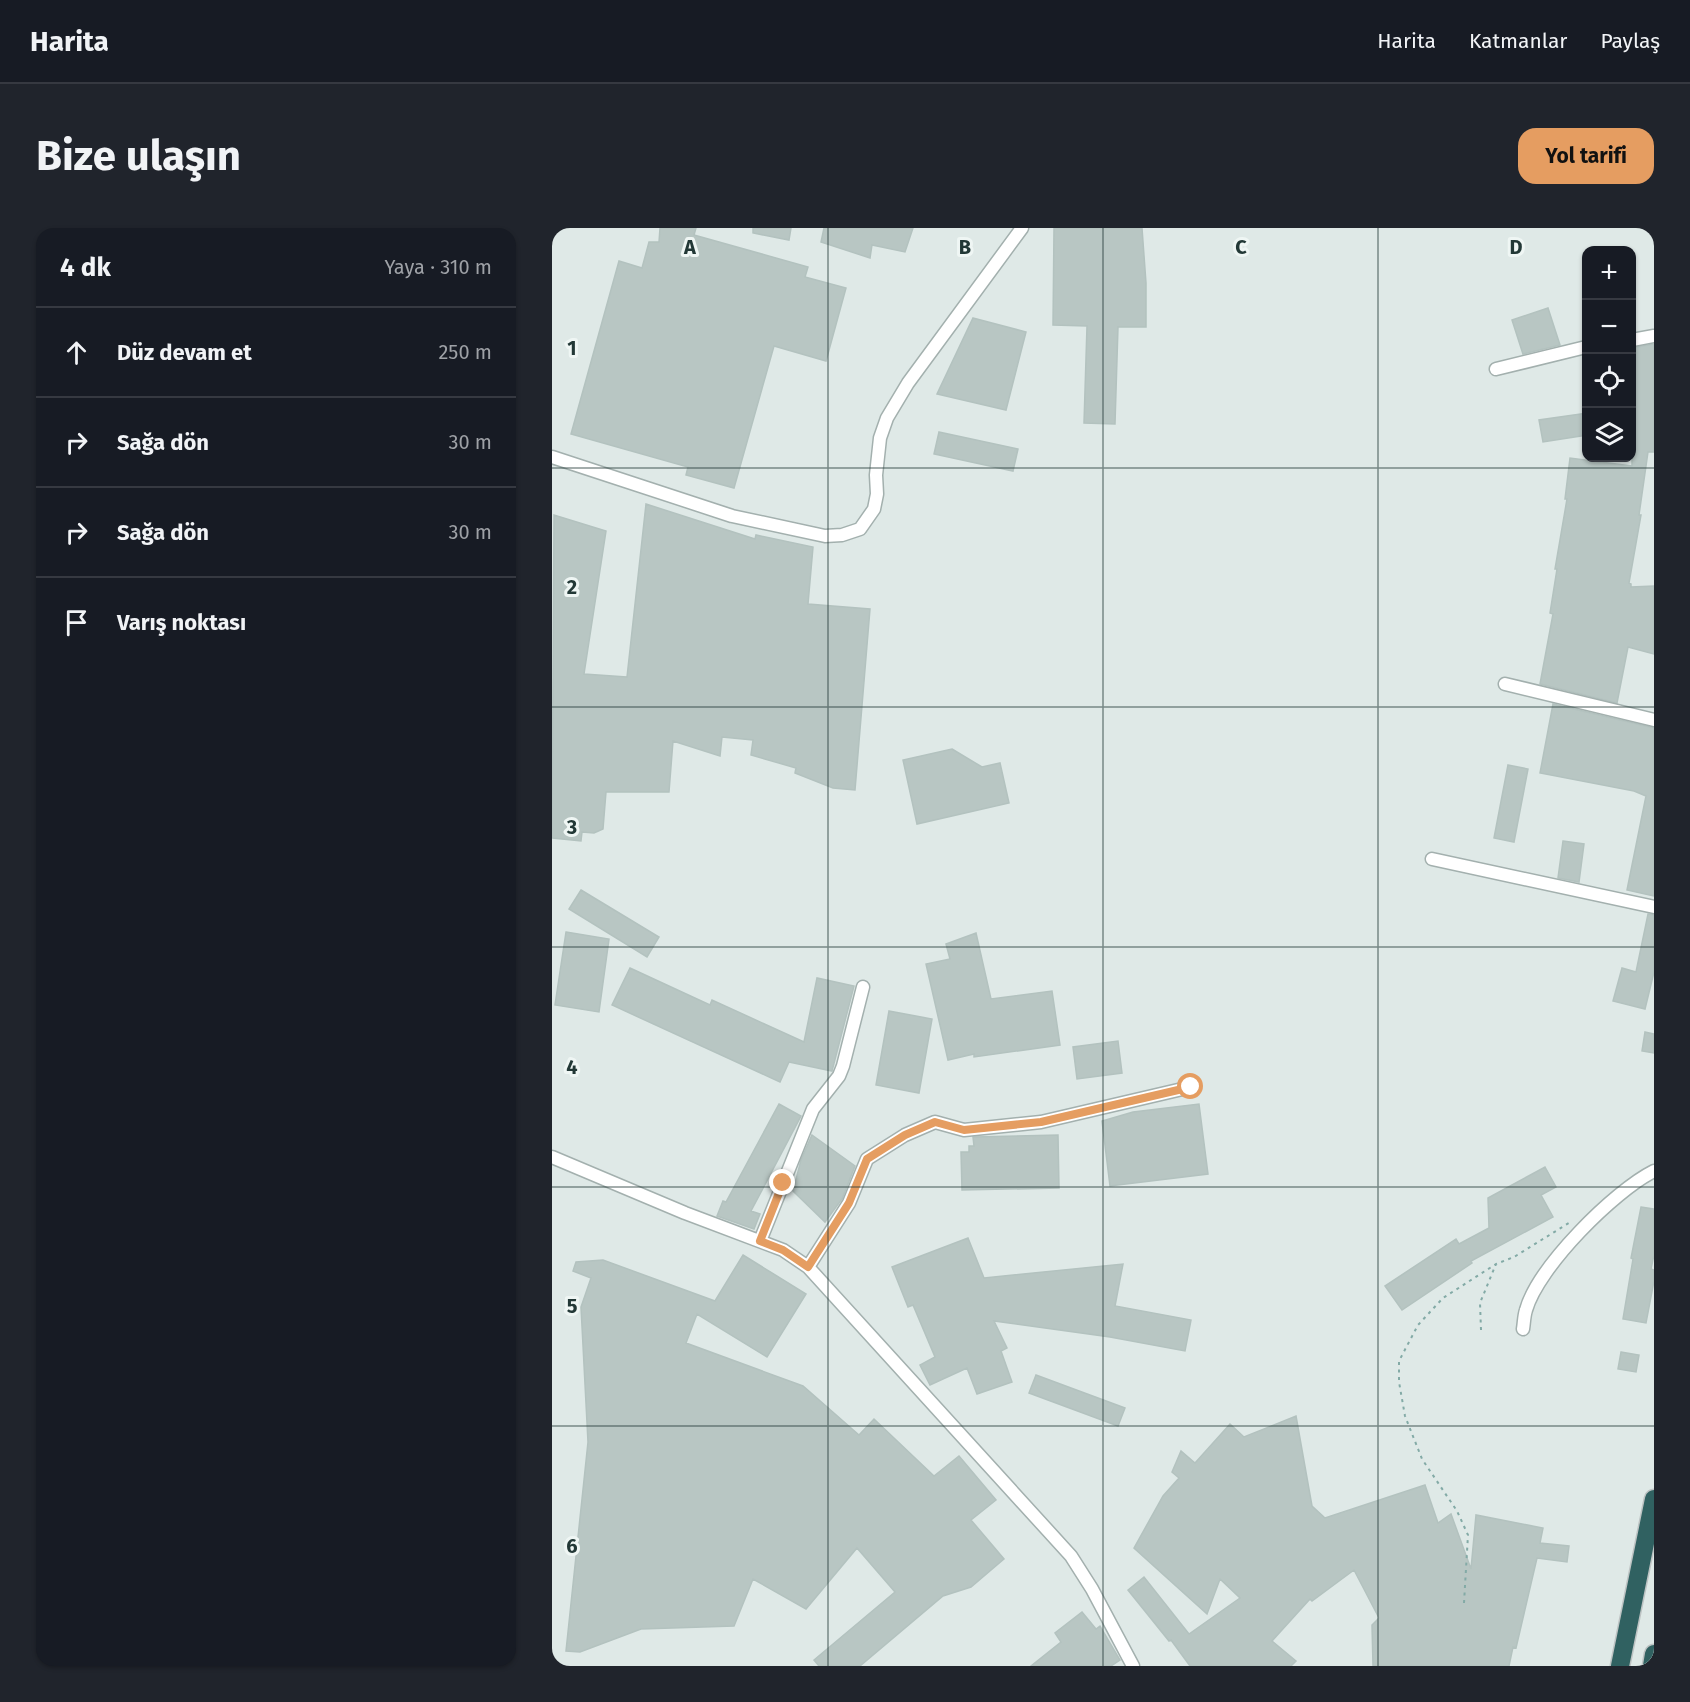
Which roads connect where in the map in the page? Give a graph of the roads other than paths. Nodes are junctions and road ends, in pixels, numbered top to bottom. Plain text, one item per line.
1 (1022, 228) edge
2 (1654, 336) edge
3 (1636, 339) edge
4 (1582, 348) edge
5 (1496, 369) dead end
6 (552, 457) edge
7 (1505, 684) dead end
8 (1654, 720) edge
9 (1432, 860) dead end
10 (1654, 907) edge
11 (863, 987) dead end
12 (1191, 1087) dead end
13 (552, 1157) edge
14 (1654, 1171) edge
15 (760, 1241) junction
16 (808, 1267) junction
17 (1523, 1329) dead end
18 (1654, 1499) edge
19 (1654, 1654) edge
20 (1133, 1666) edge
21 (1620, 1666) edge
22 (1652, 1666) edge

1 - 6 street
2 - 3 street
4 - 5 street
7 - 8 street
9 - 10 street
11 - 15 street
12 - 16 street
13 - 15 street
14 - 17 street
15 - 16 street
16 - 20 street
18 - 21 highway
19 - 22 highway

